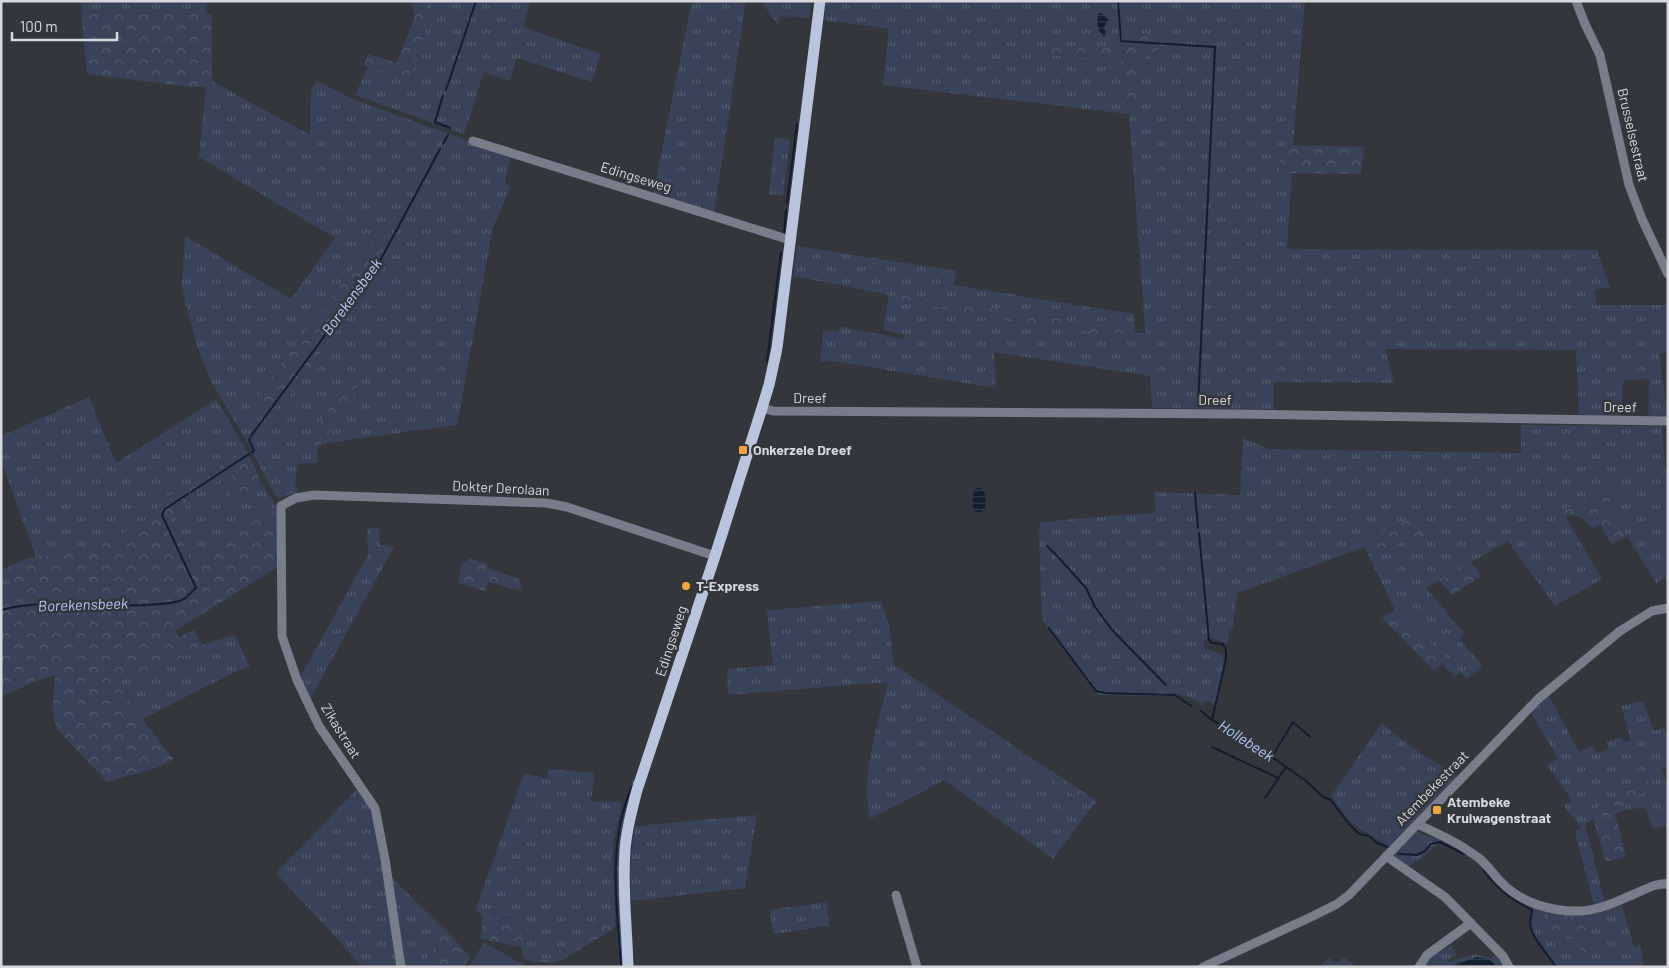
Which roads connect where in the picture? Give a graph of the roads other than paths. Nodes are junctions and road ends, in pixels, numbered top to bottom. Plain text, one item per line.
1 (820, 1) edge
2 (1576, 1) edge
3 (473, 141) dead end
4 (790, 240) junction
5 (1668, 274) edge
6 (762, 408) junction
7 (1668, 422) edge
8 (281, 506) joint
9 (715, 556) junction
10 (1668, 608) edge
11 (1417, 824) junction
12 (1386, 856) junction
13 (1668, 884) edge
14 (896, 895) dead end
15 (1471, 923) junction
16 (401, 967) edge
17 (628, 967) edge
18 (917, 967) edge
19 (1203, 967) edge
20 (1419, 967) edge
21 (1509, 967) edge

1 - 4 main road, Edingseweg
2 - 5 street, Brusselsestraat
3 - 4 street, Edingseweg
4 - 6 main road, Edingseweg
6 - 7 street, Dreef
6 - 9 main road, Edingseweg
8 - 9 street, Dokter Derolaan
8 - 16 street, Zikastraat
9 - 17 main road, Edingseweg
10 - 11 street, Atembekestraat
11 - 12 street, Atembekestraat
11 - 13 street
12 - 15 street
12 - 19 street, Atembekestraat
14 - 18 street
15 - 20 street
15 - 21 street

